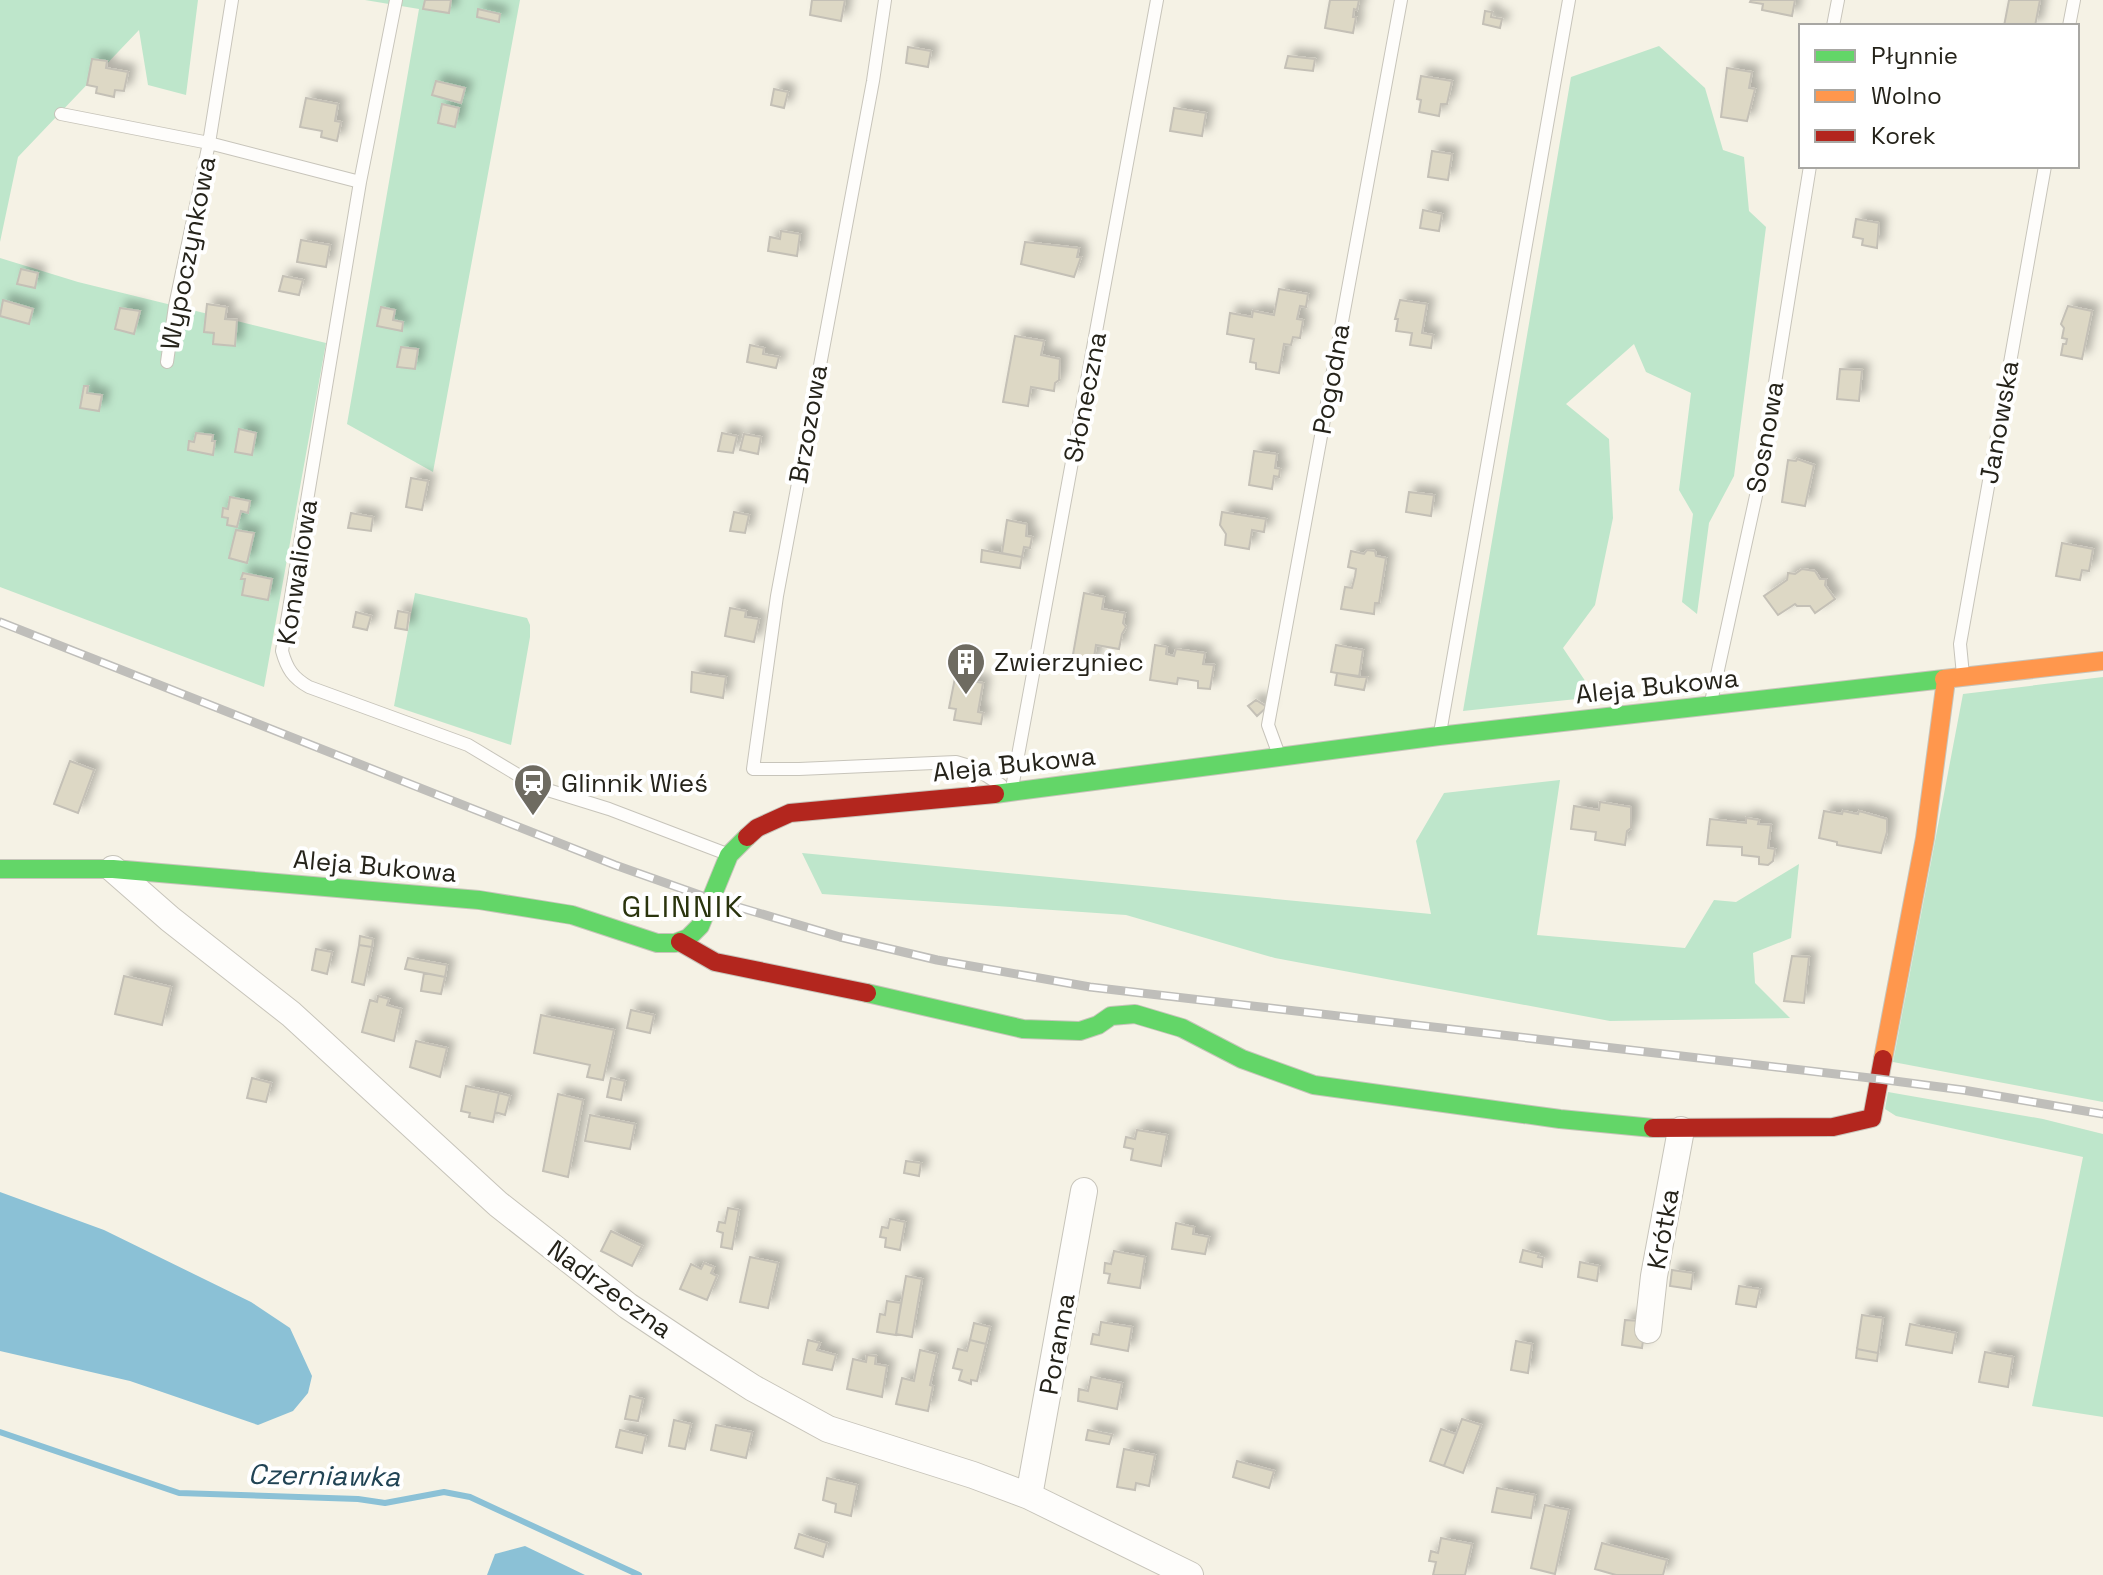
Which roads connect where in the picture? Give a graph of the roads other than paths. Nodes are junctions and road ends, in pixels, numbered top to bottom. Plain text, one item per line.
1 (232, 0) edge
2 (396, 0) edge
3 (885, 0) edge
4 (1157, 0) edge
5 (1401, 0) edge
6 (1569, 0) edge
7 (1838, 0) edge
8 (2074, 0) edge
9 (1833, 24) edge
10 (2069, 24) edge
11 (61, 114) dead end
12 (209, 143) junction
13 (1810, 168) edge
14 (2045, 168) edge
15 (360, 182) junction
16 (167, 362) dead end
17 (2103, 661) edge
18 (1955, 679) junction
19 (1710, 706) junction
20 (1439, 736) junction
21 (1280, 757) junction
22 (1011, 793) junction
23 (729, 855) junction
24 (0, 869) edge
25 (113, 869) junction
26 (680, 942) junction
27 (1681, 1130) junction
28 (1084, 1191) dead end
29 (1648, 1330) dead end
30 (1029, 1496) junction
31 (1190, 1575) edge

1 - 12 lane, Wypoczynkowa
2 - 15 lane, Konwaliowa
3 - 22 lane, Brzozowa
4 - 22 lane, Słoneczna
5 - 21 lane, Pogodna
6 - 20 lane
7 - 9 lane
8 - 10 lane
11 - 12 lane
12 - 15 lane
12 - 16 lane, Wypoczynkowa
13 - 19 lane, Sosnowa
14 - 18 lane, Janowska
15 - 23 lane, Konwaliowa
17 - 18 street, Aleja Bukowa
18 - 19 street, Aleja Bukowa
18 - 27 street
19 - 20 street, Aleja Bukowa
20 - 21 street, Aleja Bukowa
21 - 22 street, Aleja Bukowa
22 - 23 street, Aleja Bukowa
23 - 26 street, Aleja Bukowa
24 - 25 street, Aleja Bukowa
25 - 26 street, Aleja Bukowa
25 - 30 street, Nadrzeczna
26 - 27 street
27 - 29 street, Krótka
28 - 30 street, Poranna
30 - 31 street, Nadrzeczna

